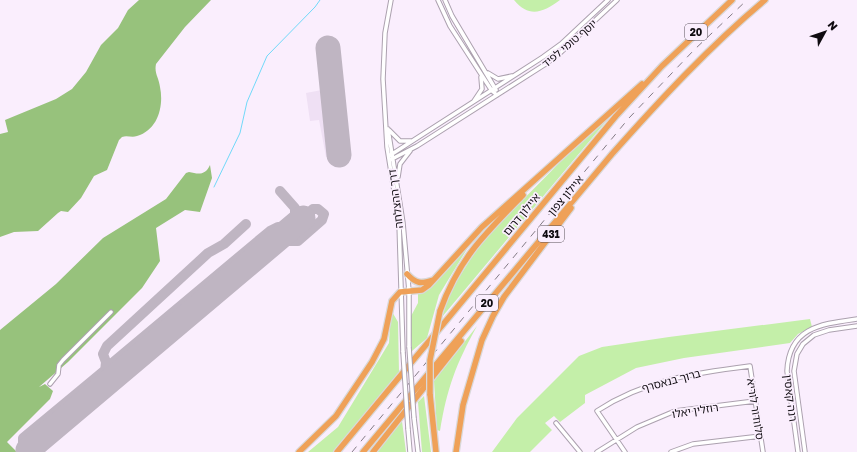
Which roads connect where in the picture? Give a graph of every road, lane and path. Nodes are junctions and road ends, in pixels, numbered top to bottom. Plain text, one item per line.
1 (391, 0) edge
2 (438, 0) edge
3 (445, 0) edge
4 (608, 0) edge
5 (617, 0) edge
6 (732, 0) edge
7 (765, 0) edge
8 (662, 66) junction
9 (486, 72) junction
10 (480, 74) junction
11 (515, 76) junction
12 (496, 88) junction
13 (492, 91) junction
14 (497, 95) junction
15 (472, 104) junction
16 (384, 106) junction
17 (388, 128) junction
18 (416, 139) junction
19 (417, 146) junction
20 (612, 154) junction
21 (391, 157) junction
22 (551, 166) junction
23 (397, 182) junction
24 (407, 274) junction
25 (433, 280) junction
26 (409, 291) junction
27 (400, 292) junction
28 (485, 306) junction
29 (111, 312) dead end
30 (857, 318) edge
31 (857, 326) edge
32 (750, 366) joint
33 (50, 384) dead end
34 (755, 401) junction
35 (556, 423) dead end
36 (760, 436) junction
37 (616, 439) junction
38 (299, 452) edge
39 (337, 452) edge
40 (363, 452) edge
41 (373, 452) edge
42 (410, 452) edge
43 (418, 452) edge
44 (436, 452) edge
45 (456, 452) edge
46 (580, 452) edge
47 (597, 452) edge
48 (625, 452) edge
49 (671, 452) edge
50 (763, 452) edge
51 (798, 452) edge
52 (805, 452) edge

1 - 16 street, דרך ההצלחה
2 - 10 street
3 - 9 street
4 - 11 street, יוסף טומי לפיד
5 - 14 street, יוסף טומי לפיד
6 - 8 highway, איילון דרום / 20
7 - 20 highway, איילון צפון / 20
8 - 22 highway
8 - 39 highway, איילון דרום / 20
9 - 11 street
9 - 12 street
10 - 13 street
10 - 15 street
11 - 12 street, יוסף טומי לפיד
12 - 13 street, יוסף טומי לפיד
12 - 14 street
13 - 14 street
13 - 15 street, יוסף טומי לפיד
14 - 19 street, יוסף טומי לפיד
15 - 18 street, יוסף טומי לפיד
16 - 17 street, דרך ההצלחה
16 - 21 street, דרך ההצלחה
17 - 18 street
17 - 21 street, דרך ההצלחה
18 - 21 street, יוסף טומי לפיד
19 - 21 street
19 - 23 street
20 - 28 highway, איילון צפון / 20
20 - 45 highway, 431
21 - 23 street, דרך ההצלחה
21 - 27 street, דרך ההצלחה
22 - 25 highway
22 - 44 highway, bridge
23 - 24 street, דרך ההצלחה
24 - 25 highway
24 - 26 street, דרך ההצלחה
25 - 26 highway
26 - 27 highway
26 - 43 street, דרך ההצלחה, bridge
27 - 38 highway
27 - 42 street, דרך ההצלחה, bridge
28 - 40 highway, איילון צפון / 20
28 - 41 highway
29 - 33 street
30 - 51 street, רנה קאסין
31 - 52 street, רנה קאסין
32 - 34 street, סלוודור לוריא
32 - 37 street, ברוך בנאסרף
34 - 36 street, סלוודור לוריא
34 - 37 street, רוזלין יאלו
35 - 46 street
36 - 49 street
36 - 50 street, סלוודור לוריא
37 - 47 street, רוזלין יאלו
37 - 48 street

